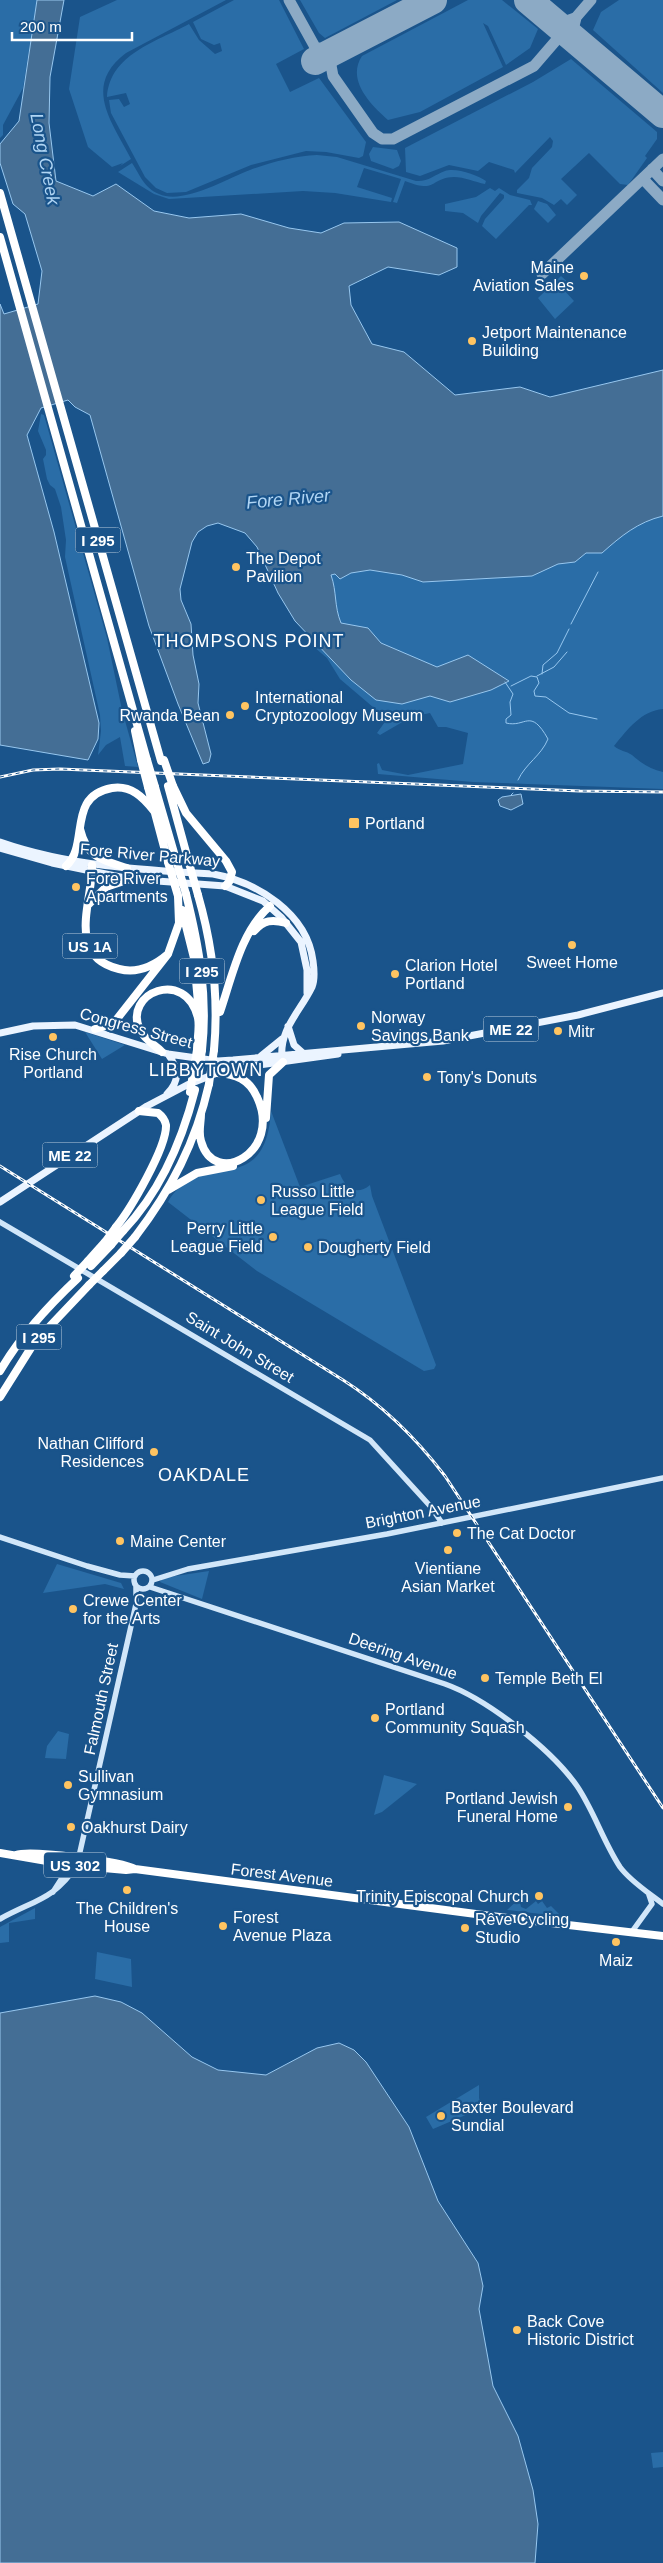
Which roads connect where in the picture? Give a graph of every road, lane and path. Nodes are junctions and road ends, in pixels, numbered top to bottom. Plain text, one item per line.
1 (0, 193) edge
2 (0, 237) edge
3 (171, 786) junction
4 (151, 787) junction
5 (154, 811) junction
6 (80, 829) junction
7 (0, 842) edge
8 (0, 848) edge
9 (68, 864) junction
10 (92, 868) junction
11 (127, 868) junction
12 (231, 877) junction
13 (130, 879) junction
14 (225, 886) junction
15 (182, 895) junction
16 (272, 903) junction
17 (87, 907) junction
18 (286, 923) junction
19 (249, 936) junction
20 (168, 954) junction
21 (307, 993) junction
22 (663, 993) edge
23 (217, 1018) junction
24 (198, 1020) junction
25 (288, 1026) junction
26 (95, 1029) junction
27 (0, 1033) edge
28 (282, 1039) junction
29 (199, 1050) junction
30 (356, 1050) junction
31 (165, 1053) junction
32 (303, 1053) junction
33 (259, 1057) junction
34 (282, 1059) junction
35 (218, 1073) junction
36 (191, 1089) junction
37 (163, 1097) junction
38 (139, 1111) junction
39 (201, 1114) junction
40 (168, 1190) junction
41 (0, 1202) edge
42 (0, 1222) edge
43 (120, 1229) junction
44 (0, 1371) edge
45 (0, 1397) edge
46 (663, 1478) edge
47 (442, 1523) junction
48 (0, 1537) edge
49 (188, 1569) junction
50 (148, 1572) junction
51 (135, 1581) junction
52 (152, 1583) junction
53 (143, 1590) junction
54 (136, 1604) junction
55 (0, 1853) edge
56 (76, 1863) junction
57 (647, 1891) junction
58 (663, 1904) edge
59 (0, 1919) edge
60 (631, 1933) junction
61 (663, 1936) edge

1 - 3 highway, I 295, bridge
2 - 4 highway, I 295, bridge
3 - 12 highway
3 - 23 highway, I 295, bridge
4 - 5 highway
4 - 15 highway, I 295, bridge
5 - 6 highway
5 - 15 highway, bridge
6 - 9 highway
6 - 11 highway
7 - 9 main road, Fore River Parkway
8 - 9 main road, Fore River Parkway
9 - 10 main road, Fore River Parkway
10 - 11 main road, Fore River Parkway
10 - 13 main road, Fore River Parkway
10 - 17 highway, US 1A
11 - 12 main road, Fore River Parkway
12 - 14 highway
12 - 16 main road, Fore River Parkway
13 - 14 main road, Fore River Parkway
13 - 17 highway
14 - 16 main road, Fore River Parkway
15 - 20 highway
15 - 24 highway
15 - 29 highway, I 295
16 - 18 main road, Fore River Parkway
16 - 19 highway
16 - 21 main road, Fore River Parkway
17 - 20 highway, US 1A
18 - 19 highway
18 - 21 main road, Fore River Parkway
19 - 23 highway
20 - 26 highway
21 - 25 main road, Fore River Parkway
22 - 30 main road, Congress Street / ME 22
23 - 39 highway, I 295, bridge
24 - 29 highway
24 - 31 highway
25 - 28 main road, Fore River Parkway
25 - 32 main road
26 - 27 main road, Congress Street / ME 22
26 - 31 main road, Congress Street / ME 22
28 - 33 main road
28 - 34 main road, Fore River Parkway
29 - 36 highway, bridge
30 - 32 main road, Congress Street / ME 22
30 - 34 main road, Congress Street
31 - 33 main road, Congress Street / ME 22
31 - 37 main road
32 - 34 main road, Congress Street / ME 22
33 - 34 main road, Congress Street / ME 22
34 - 35 main road, Congress Street
34 - 40 highway
35 - 36 main road, Congress Street
35 - 39 highway
36 - 37 main road, ME 22
36 - 43 highway, I 295
37 - 38 main road, ME 22
38 - 41 main road, ME 22
38 - 43 highway
39 - 40 highway, I 295
40 - 45 highway, I 295, bridge
42 - 47 main road, Saint John Street
43 - 44 highway, I 295, bridge
46 - 47 main road, Brighton Avenue
47 - 49 main road, Brighton Avenue
48 - 51 main road
49 - 50 main road, Brighton Avenue
49 - 52 main road, Brighton Avenue
50 - 51 main road, Brighton Avenue
50 - 52 main road
51 - 53 main road
51 - 54 main road, Falmouth Street
52 - 53 main road, Brighton Avenue
52 - 57 main road, Deering Avenue
53 - 54 main road, Falmouth Street
54 - 56 main road, Falmouth Street
55 - 56 highway, Forest Avenue / US 302
56 - 59 main road
56 - 60 highway, Forest Avenue / US 302
57 - 58 main road, Deering Avenue
57 - 60 main road
60 - 61 highway, Forest Avenue / US 302

